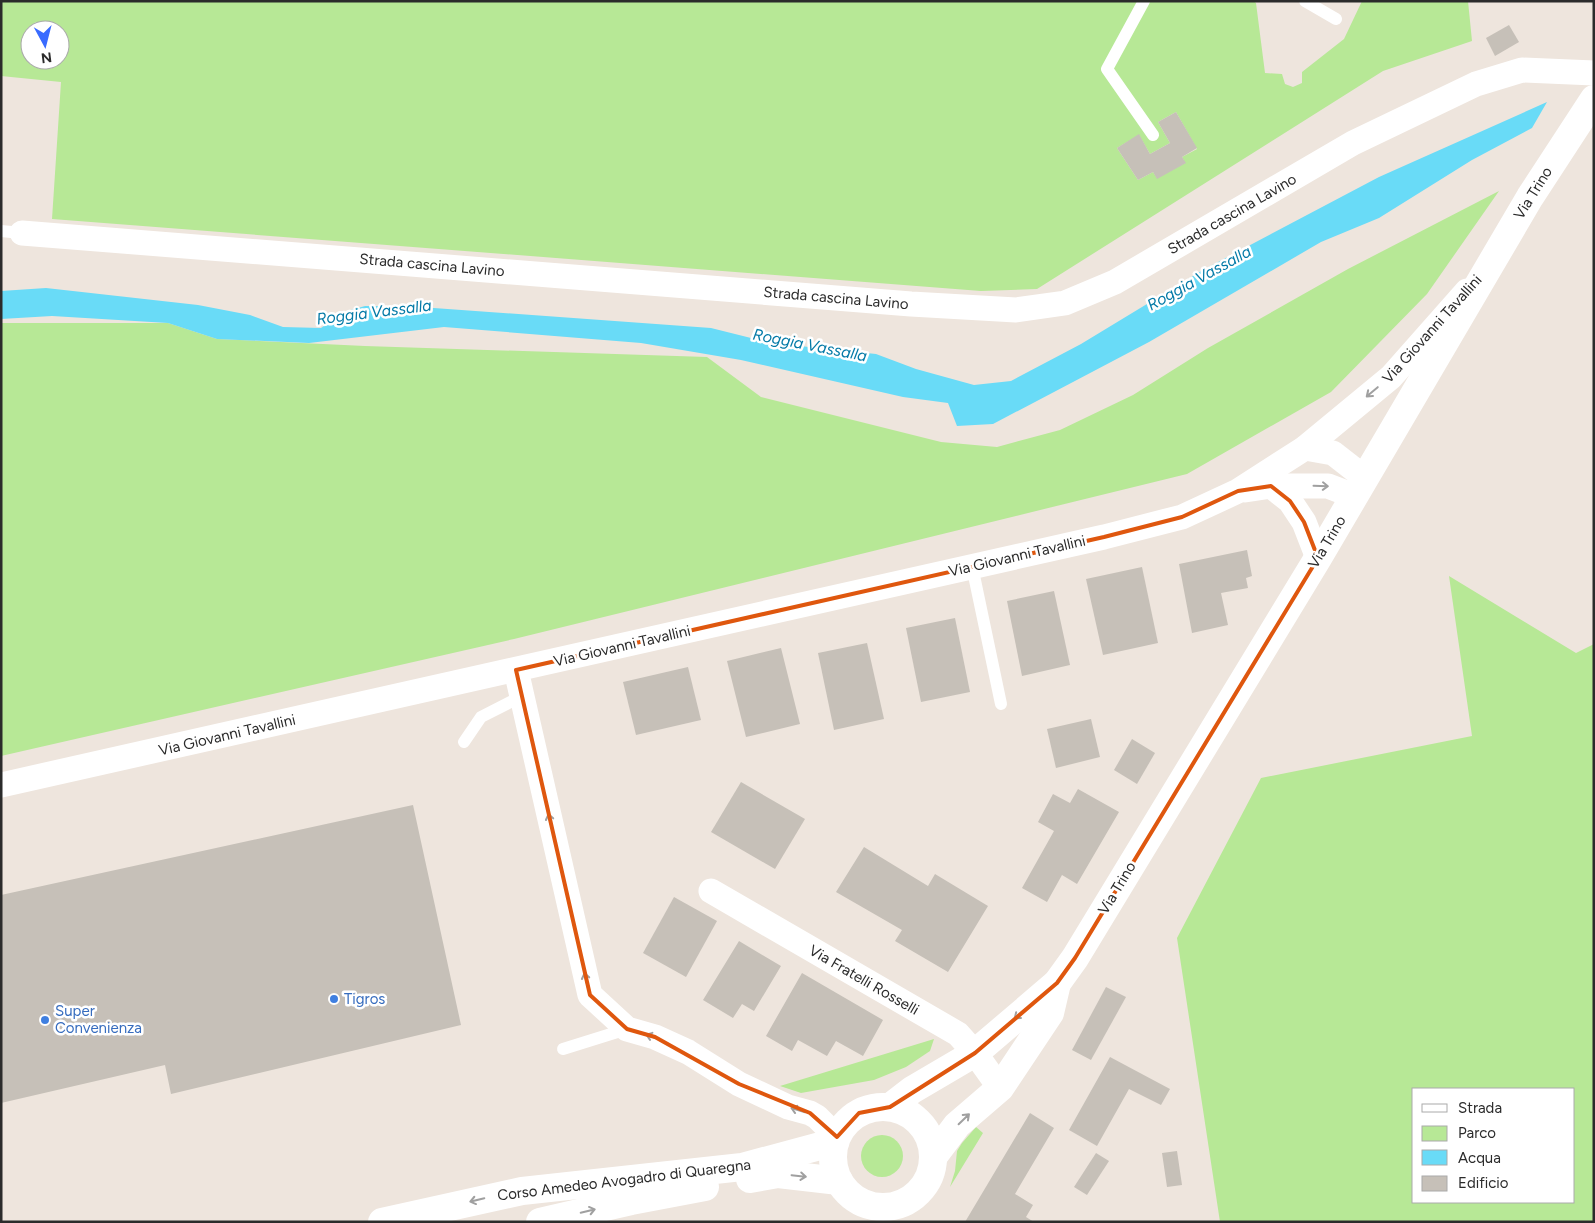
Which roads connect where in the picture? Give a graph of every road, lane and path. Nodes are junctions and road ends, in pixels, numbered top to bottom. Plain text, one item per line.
1 (1144, 1) edge
2 (1305, 1) edge
3 (1336, 19) dead end
4 (1594, 72) edge
5 (1594, 98) edge
6 (1152, 135) dead end
7 (12, 232) edge
8 (1488, 266) junction
9 (1306, 448) junction
10 (1271, 486) junction
11 (1359, 487) junction
12 (1238, 491) junction
13 (1318, 558) junction
14 (972, 566) junction
15 (516, 670) junction
16 (522, 696) junction
17 (1001, 704) dead end
18 (464, 742) dead end
19 (1, 785) edge
20 (711, 891) dead end
21 (1057, 983) junction
22 (627, 1029) junction
23 (563, 1049) dead end
24 (975, 1053) junction
25 (1000, 1088) junction
26 (890, 1107) junction
27 (836, 1139) junction
28 (933, 1157) junction
29 (845, 1189) junction
30 (903, 1211) edge
31 (382, 1222) edge
32 (540, 1222) edge
33 (864, 1222) edge

1 - 6 lane
2 - 3 lane
4 - 7 street, Strada cascina Lavino
5 - 8 main road, Via Trino
8 -> 9 street, Via Giovanni Tavallini
8 - 11 main road, Via Trino
9 - 11 street
9 - 12 street, Via Giovanni Tavallini
10 -> 11 street, Via Giovanni Tavallini
10 - 12 street, Via Giovanni Tavallini
10 - 13 street
11 - 13 main road, Via Trino
12 - 14 street, Via Giovanni Tavallini
13 - 21 main road, Via Trino
14 - 15 street, Via Giovanni Tavallini
14 - 17 lane
15 - 16 street
15 - 19 street, Via Giovanni Tavallini
16 - 18 lane
22 -> 16 street
20 - 24 street, Via Fratelli Rosselli
21 -> 24 main road, Via Trino
21 - 25 main road, Via Trino
22 - 23 lane
27 -> 22 street
24 - 25 street, Via Fratelli Rosselli
24 - 26 main road, Via Trino
28 -> 25 main road, Via Trino
26 - 27 main road
26 - 28 main road
27 - 29 main road
27 -> 31 main road, Corso Amedeo Avogadro di Quaregna
28 - 30 main road
29 - 30 main road
32 -> 29 main road, Corso Amedeo Avogadro di Quaregna
29 - 33 main road

